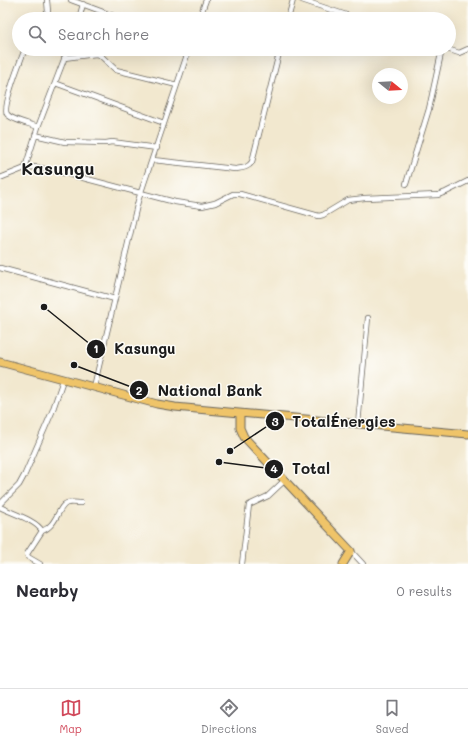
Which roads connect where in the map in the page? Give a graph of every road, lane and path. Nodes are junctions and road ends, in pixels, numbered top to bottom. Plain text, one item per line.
1 (47, 0) edge
2 (71, 0) edge
3 (206, 0) edge
4 (293, 0) edge
5 (302, 0) edge
6 (83, 4) junction
7 (48, 12) edge
8 (81, 12) edge
9 (104, 12) edge
10 (202, 12) edge
11 (290, 12) edge
12 (337, 12) edge
13 (468, 49) edge
14 (456, 52) edge
15 (22, 56) edge
16 (80, 56) edge
17 (100, 56) edge
18 (187, 56) edge
19 (278, 56) edge
20 (440, 56) edge
21 (64, 58) joint
22 (55, 83) junction
23 (177, 85) junction
24 (164, 123) junction
25 (38, 127) junction
26 (35, 135) junction
27 (157, 148) junction
28 (152, 160) junction
29 (25, 168) junction
30 (0, 178) edge
31 (468, 181) edge
32 (406, 184) dead end
33 (141, 193) junction
34 (0, 268) edge
35 (115, 299) junction
36 (368, 318) dead end
37 (0, 362) edge
38 (63, 380) junction
39 (94, 388) junction
40 (240, 414) junction
41 (358, 424) junction
42 (468, 434) edge
43 (285, 480) junction
44 (81, 502) dead end
45 (0, 504) edge
46 (0, 507) edge
47 (42, 531) junction
48 (351, 551) junction
49 (40, 564) edge
50 (242, 564) edge
51 (343, 564) edge
52 (364, 564) edge

1 - 7 street
2 - 6 street
3 - 10 street
4 - 11 street
5 - 12 street
6 - 8 street
6 - 9 street
13 - 14 street
15 - 25 street
16 - 21 street
17 - 23 street
18 - 23 street
19 - 28 street
20 - 32 street
21 - 22 street
22 - 24 street
22 - 25 street
23 - 24 street
24 - 27 street
25 - 26 street
26 - 27 street
26 - 29 street
27 - 28 street
28 - 33 street
29 - 30 street
29 - 33 street
31 - 33 street
33 - 35 street
34 - 35 street
35 - 39 street
36 - 41 street
37 - 38 main road
38 - 39 main road
38 - 45 street
39 - 40 main road
40 - 41 main road
40 - 43 main road
41 - 42 main road
43 - 48 main road
43 - 50 street
44 - 47 street
46 - 47 street
47 - 49 street
48 - 51 main road
48 - 52 street

